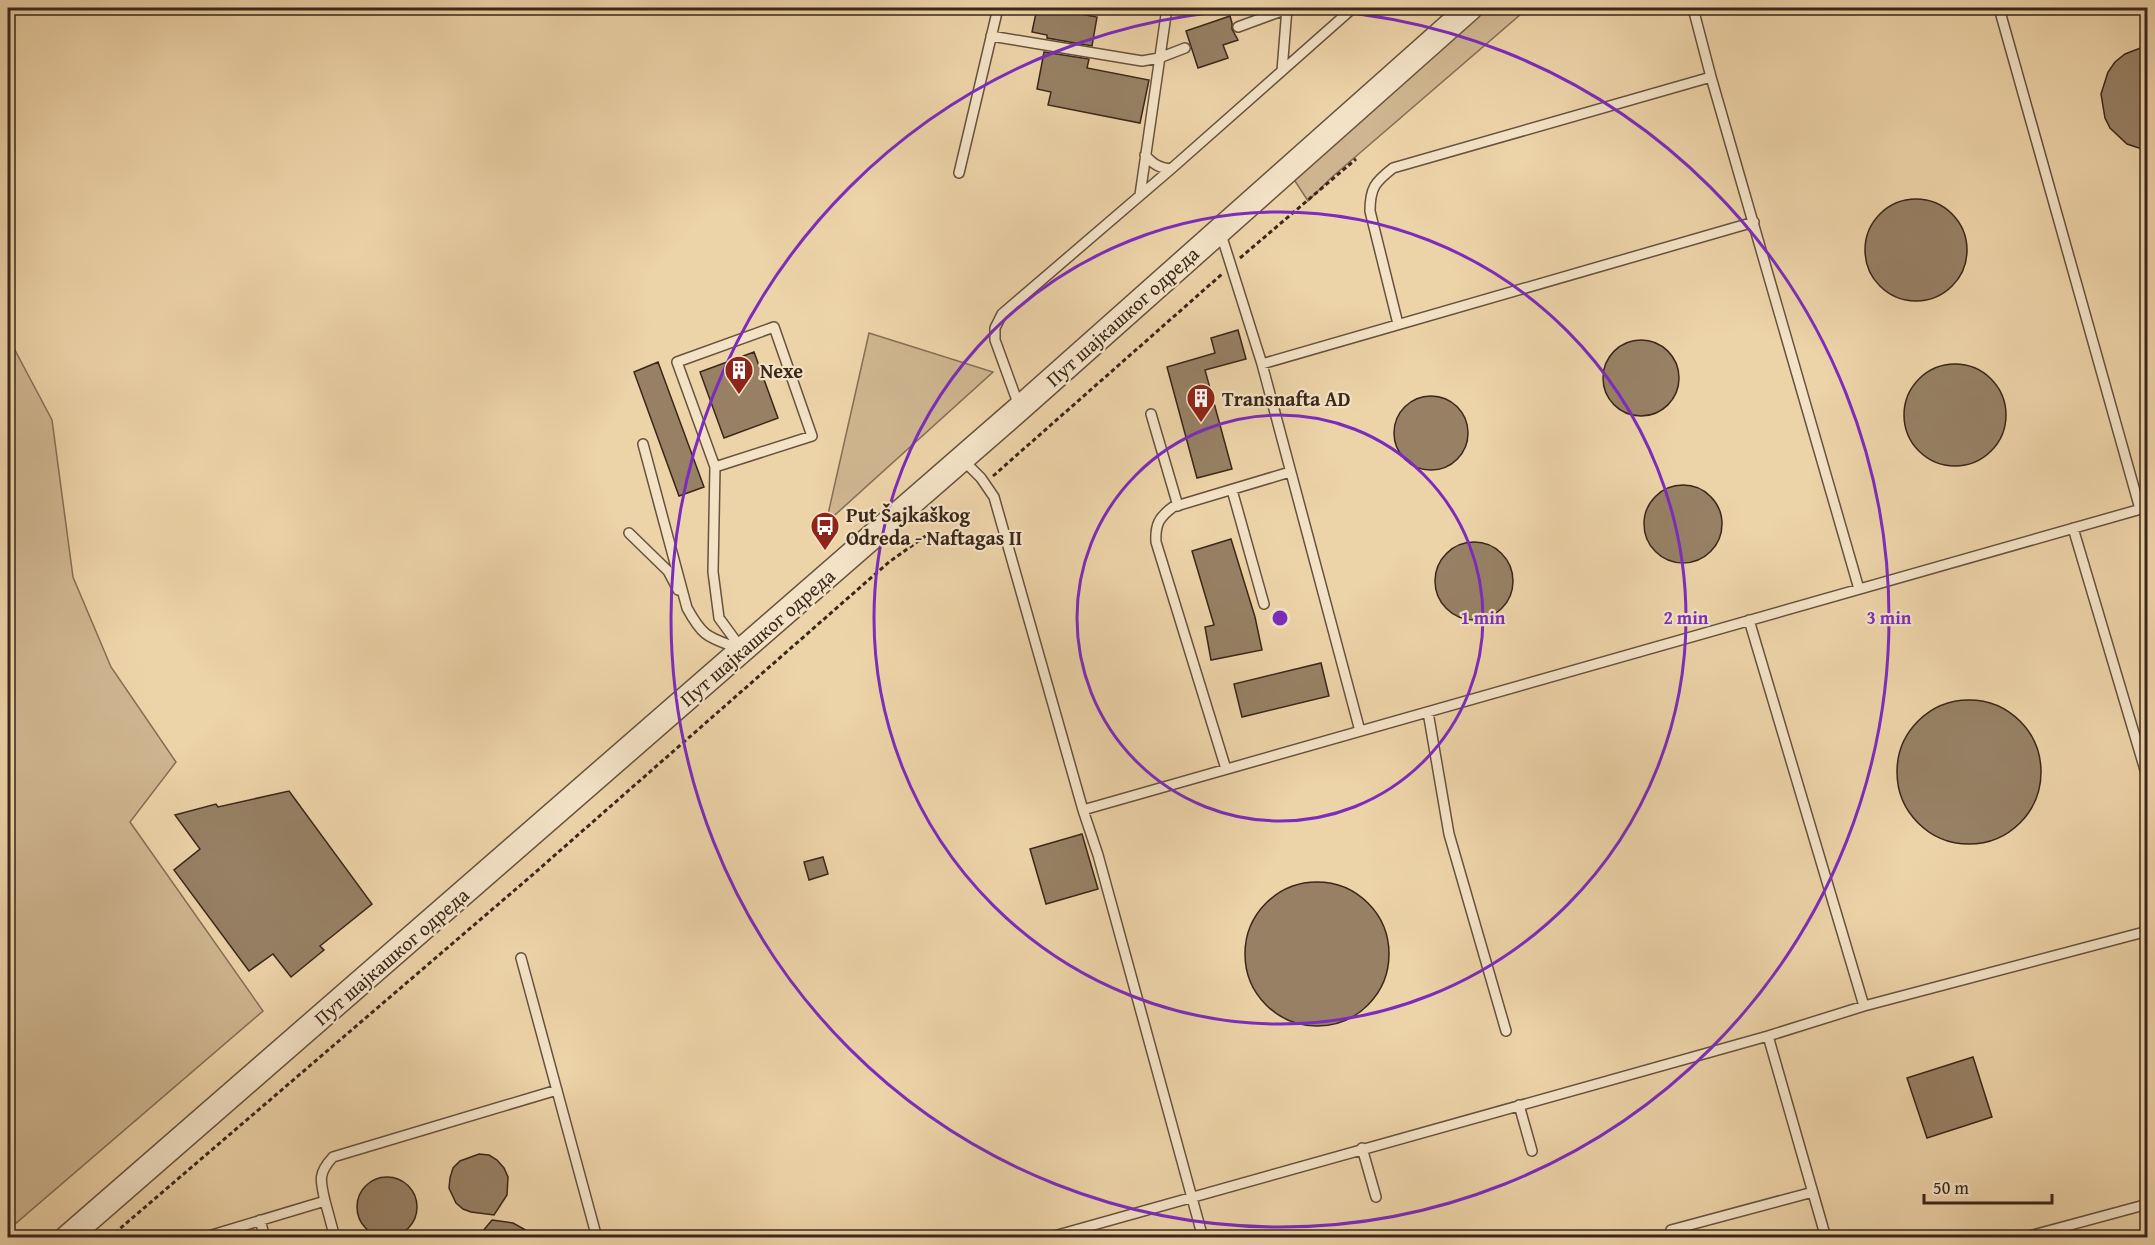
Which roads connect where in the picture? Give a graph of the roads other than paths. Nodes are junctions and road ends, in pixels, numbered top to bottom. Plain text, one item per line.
1 (998, 8) edge
2 (1167, 8) edge
3 (1287, 8) edge
4 (1353, 8) edge
5 (1470, 8) edge
6 (1693, 8) edge
7 (1999, 8) edge
8 (1238, 27) dead end
9 (992, 36) junction
10 (1185, 48) dead end
11 (1159, 58) junction
12 (1282, 71) junction
13 (1711, 76) junction
14 (1145, 155) junction
15 (1171, 169) junction
16 (959, 173) dead end
17 (1140, 195) junction
18 (1754, 222) junction
19 (1220, 229) junction
20 (1398, 324) junction
21 (1262, 364) junction
22 (1020, 408) junction
23 (1152, 414) dead end
24 (643, 444) dead end
25 (962, 459) junction
26 (715, 467) junction
27 (1290, 472) junction
28 (1232, 490) junction
29 (1178, 506) junction
30 (2144, 508) edge
31 (2073, 528) junction
32 (629, 533) dead end
33 (1859, 589) junction
34 (1264, 604) dead end
35 (687, 608) junction
36 (1749, 620) junction
37 (742, 650) junction
38 (1428, 712) junction
39 (1360, 731) junction
40 (1226, 769) junction
41 (2148, 780) edge
42 (1083, 810) junction
43 (2148, 931) edge
44 (521, 958) dead end
45 (1864, 1006) junction
46 (1506, 1031) dead end
47 (1768, 1035) junction
48 (557, 1090) junction
49 (1518, 1105) junction
50 (1362, 1148) junction
51 (1532, 1151) dead end
52 (1813, 1192) junction
53 (1191, 1196) junction
54 (1376, 1197) dead end
55 (325, 1201) junction
56 (2148, 1203) edge
57 (260, 1220) junction
58 (1671, 1230) dead end
59 (67, 1238) edge
60 (202, 1238) edge
61 (265, 1238) edge
62 (335, 1238) edge
63 (597, 1238) edge
64 (1047, 1238) edge
65 (1203, 1238) edge
66 (1826, 1238) edge
67 (2022, 1238) edge

1 - 9 lane
2 - 11 lane
3 - 8 lane
3 - 12 lane
4 - 12 lane
5 - 19 street, Пут шајкашког одреда
6 - 13 lane
7 - 30 lane
9 - 11 lane
9 - 16 lane
10 - 11 lane
11 - 14 lane
12 - 15 lane
13 - 18 lane
13 - 20 lane
14 - 15 lane
14 - 17 lane
15 - 17 lane
17 - 22 lane
18 - 20 lane
18 - 33 lane
19 - 21 lane
19 - 22 street, Пут шајкашког одреда
20 - 21 lane
21 - 27 lane
22 - 25 street, Пут шајкашког одреда
23 - 29 lane
24 - 35 lane
25 - 37 street, Пут шајкашког одреда
25 - 42 lane
26 - 26 lane
26 - 37 lane
27 - 28 lane
27 - 39 lane
28 - 29 lane
28 - 34 lane
29 - 40 lane
30 - 31 lane
31 - 33 lane
31 - 41 lane
32 - 35 lane
33 - 36 lane
35 - 37 lane
36 - 38 lane
36 - 45 lane
37 - 59 street, Пут шајкашког одреда
38 - 39 lane
38 - 46 lane
39 - 40 lane
40 - 42 lane
42 - 53 lane
43 - 45 lane
44 - 48 lane
45 - 47 lane
47 - 49 lane
47 - 52 lane
48 - 55 lane
48 - 63 lane
49 - 50 lane
49 - 51 lane
50 - 53 lane
50 - 54 lane
52 - 58 lane
52 - 66 lane
53 - 64 lane
53 - 65 lane
55 - 57 lane
55 - 62 lane
56 - 67 lane
57 - 60 lane
57 - 61 lane

